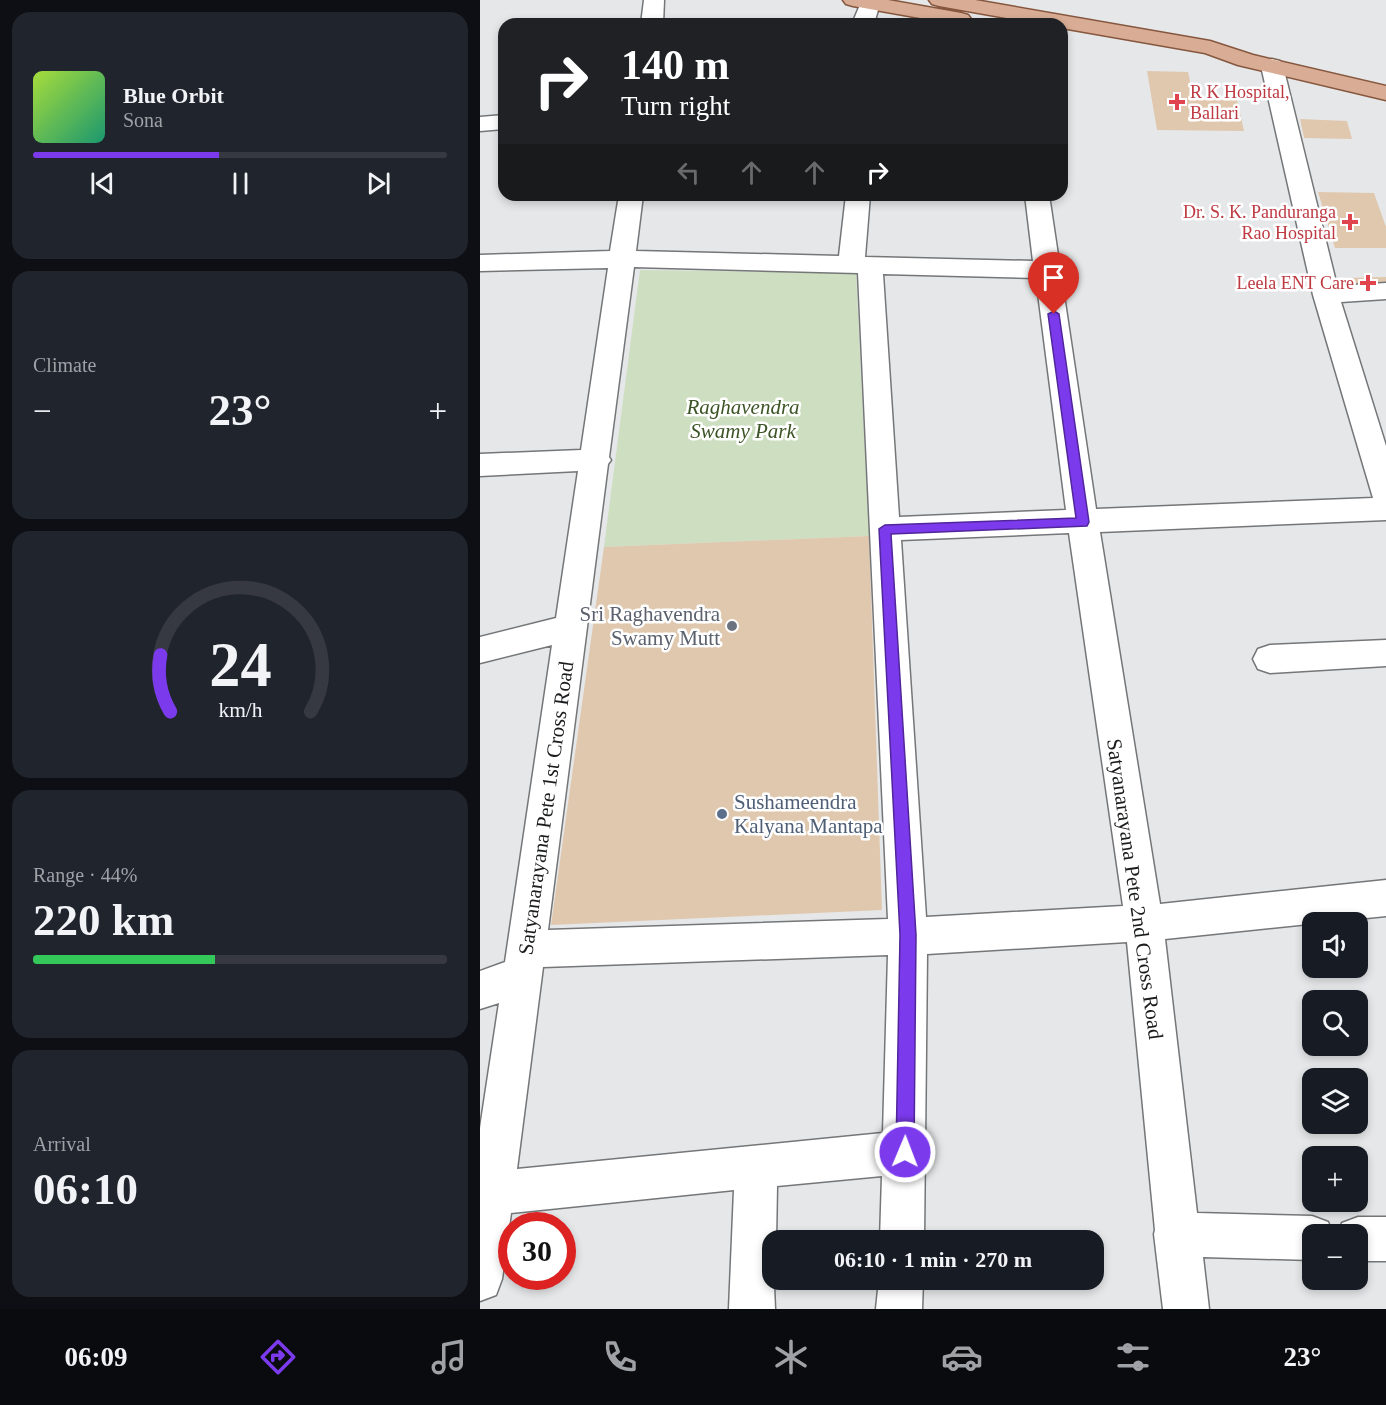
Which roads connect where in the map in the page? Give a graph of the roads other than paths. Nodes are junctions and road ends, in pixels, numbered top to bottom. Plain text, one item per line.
1 (654, 0) edge
2 (939, 0) edge
3 (861, 2) edge
4 (652, 18) edge
5 (862, 18) edge
6 (953, 18) edge
7 (1043, 18) edge
8 (1068, 22) edge
9 (1068, 38) edge
10 (1246, 60) junction
11 (1272, 66) junction
12 (1386, 82) edge
13 (1353, 85) junction
14 (1386, 93) edge
15 (1386, 104) edge
16 (498, 122) edge
17 (480, 124) edge
18 (630, 201) edge
19 (858, 201) edge
20 (1038, 201) edge
21 (624, 259) junction
22 (480, 263) edge
23 (861, 265) junction
24 (1048, 270) junction
25 (1386, 291) edge
26 (1326, 294) junction
27 (596, 460) junction
28 (480, 465) edge
29 (1386, 494) edge
30 (1386, 509) edge
31 (1083, 522) junction
32 (885, 529) junction
33 (572, 627) junction
34 (480, 650) edge
35 (1386, 652) edge
36 (1270, 659) dead end
37 (1386, 898) edge
38 (1143, 923) junction
39 (908, 935) junction
40 (525, 962) junction
41 (480, 990) edge
42 (491, 1119) edge
43 (905, 1152) junction
44 (756, 1167) junction
45 (492, 1193) junction
46 (902, 1230) edge
47 (1176, 1234) junction
48 (1302, 1238) edge
49 (1368, 1239) edge
50 (1386, 1239) edge
51 (480, 1279) edge
52 (901, 1290) edge
53 (752, 1309) edge
54 (900, 1309) edge
55 (1186, 1309) edge

1 - 4 street
2 - 7 main road
3 - 5 street
3 - 6 main road
8 - 10 main road
9 - 10 main road
10 - 11 main road
11 - 13 main road
11 - 26 street
12 - 13 main road
13 - 14 main road
13 - 15 main road
16 - 17 street
18 - 21 street, Satyanarayana Pete 1st Cross Road
19 - 23 street
20 - 24 street, Satyanarayana Pete 2nd Cross Road
21 - 22 street
21 - 23 street
21 - 27 street, Satyanarayana Pete 1st Cross Road
23 - 24 street
23 - 32 street
24 - 31 street, Satyanarayana Pete 2nd Cross Road
25 - 26 street
26 - 29 street
27 - 28 street
27 - 33 street, Satyanarayana Pete 1st Cross Road
30 - 31 street
31 - 32 street
31 - 38 street, Satyanarayana Pete 2nd Cross Road
32 - 39 street
33 - 34 street
33 - 40 street, Satyanarayana Pete 1st Cross Road
35 - 36 street
37 - 38 street
38 - 39 street
38 - 47 street, Satyanarayana Pete 2nd Cross Road
39 - 40 street
39 - 43 street
40 - 41 street
40 - 42 street, Satyanarayana Pete 1st Cross Road
42 - 45 street, Satyanarayana Pete 1st Cross Road
43 - 44 street
43 - 46 street
44 - 45 street
44 - 53 street
45 - 51 street, Satyanarayana Pete 1st Cross Road
47 - 48 street
47 - 55 street, Satyanarayana Pete 2nd Cross Road
49 - 50 street
52 - 54 street

